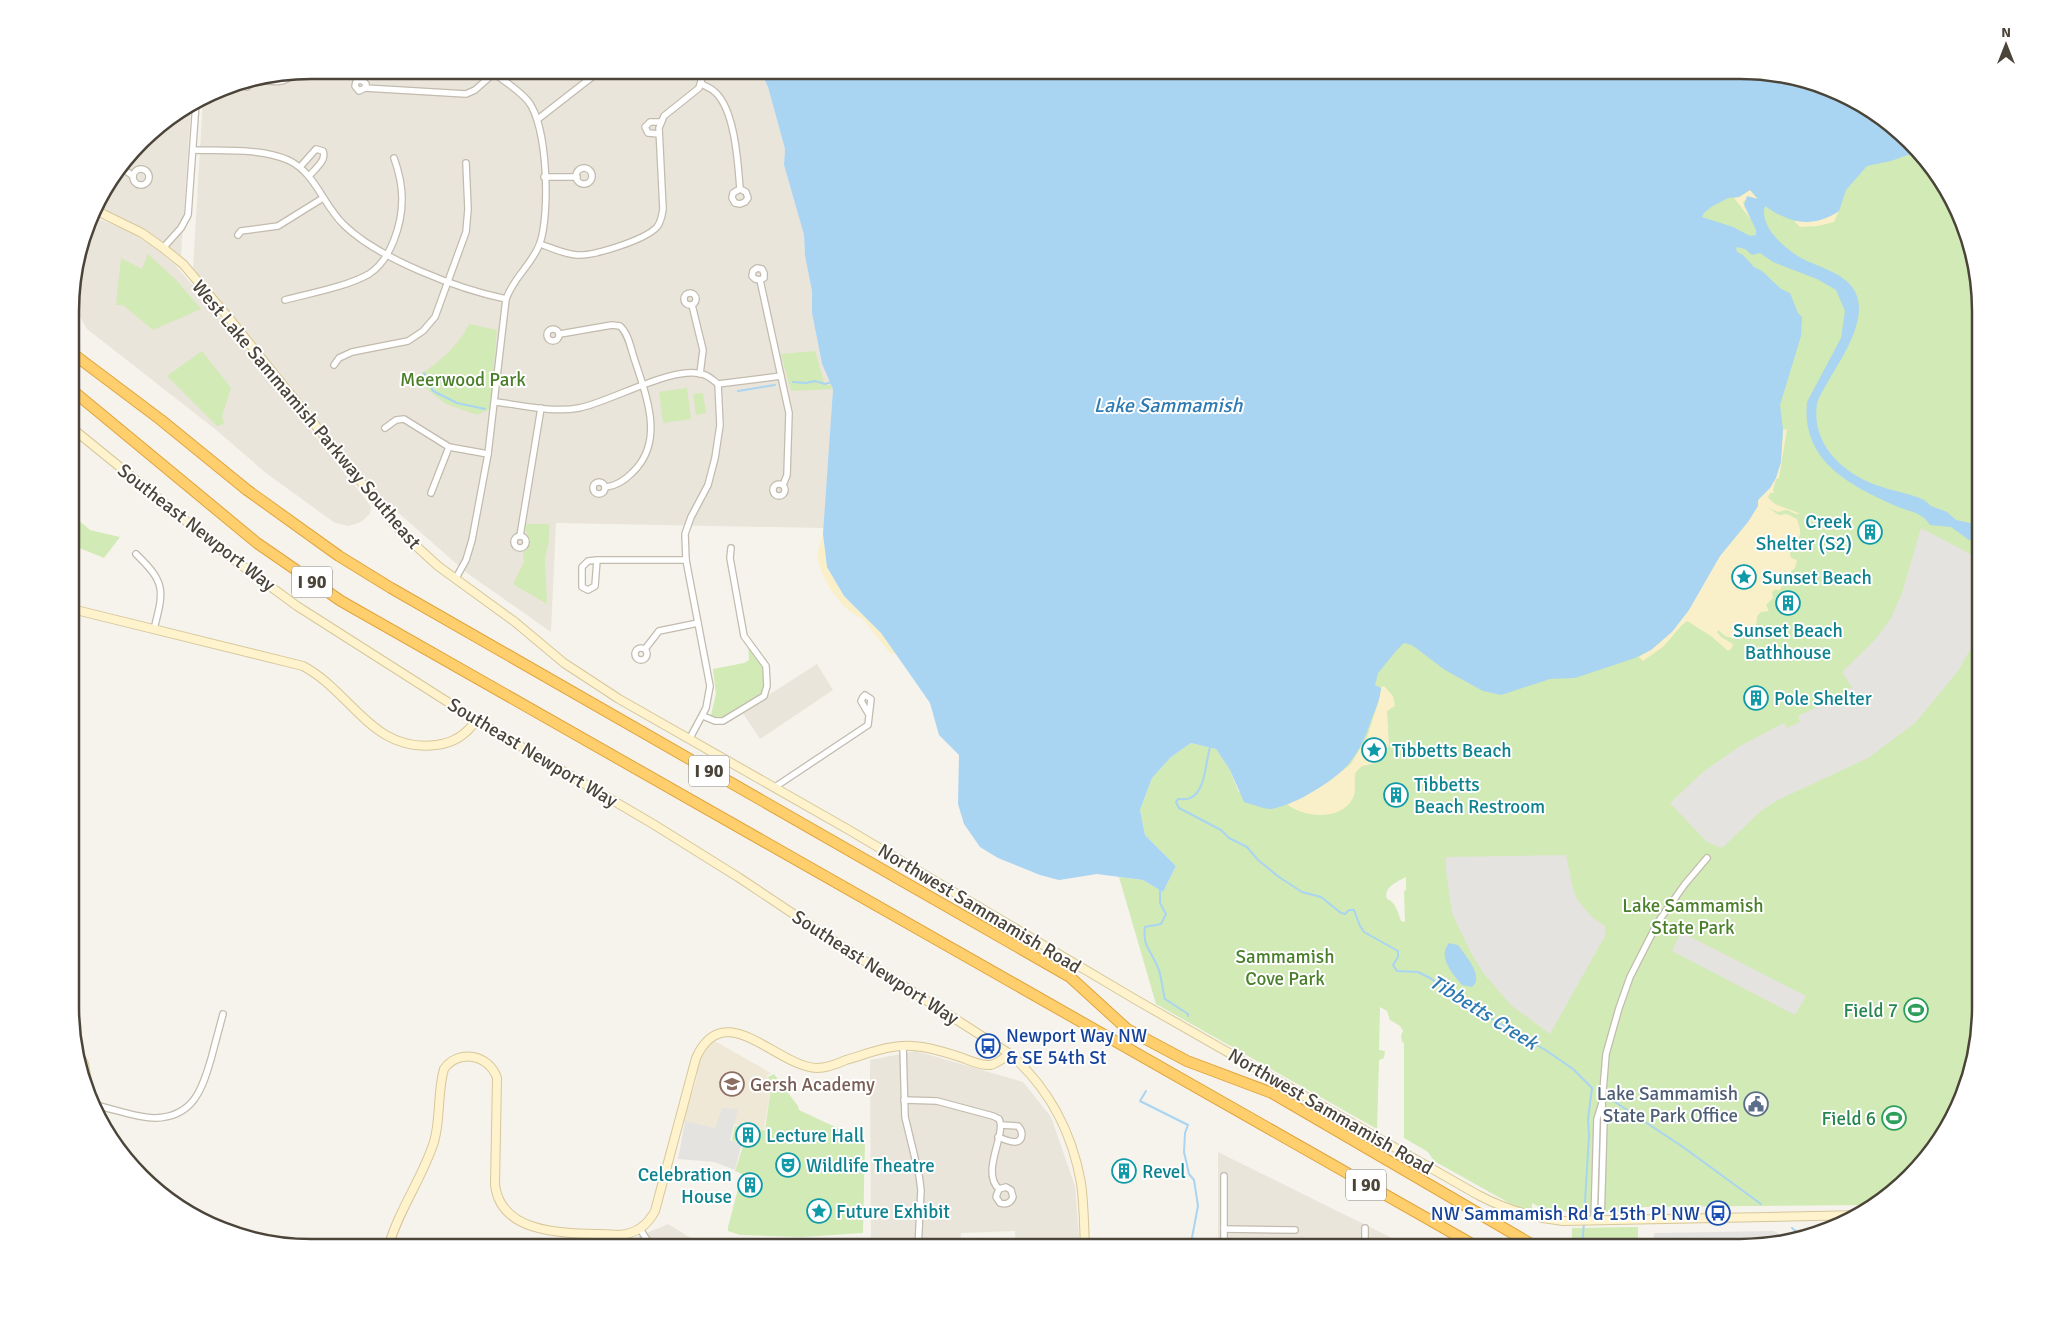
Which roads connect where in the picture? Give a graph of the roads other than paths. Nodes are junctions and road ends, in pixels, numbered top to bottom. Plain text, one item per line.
1 (485, 79) edge
2 (501, 79) edge
3 (589, 79) edge
4 (703, 79) edge
5 (702, 84) junction
6 (365, 88) dead end
7 (194, 111) edge
8 (538, 119) junction
9 (661, 122) junction
10 (659, 134) junction
11 (193, 150) junction
12 (394, 158) dead end
13 (466, 163) dead end
14 (300, 167) junction
15 (126, 171) edge
16 (133, 176) dead end
17 (309, 176) junction
18 (577, 176) dead end
19 (544, 177) junction
20 (740, 189) dead end
21 (323, 198) junction
22 (101, 213) edge
23 (238, 235) dead end
24 (540, 244) junction
25 (163, 248) junction
26 (386, 254) junction
27 (760, 280) dead end
28 (449, 281) junction
29 (506, 299) junction
30 (285, 300) dead end
31 (692, 305) dead end
32 (560, 334) dead end
33 (79, 357) edge
34 (334, 365) dead end
35 (700, 374) junction
36 (781, 376) junction
37 (718, 384) junction
38 (642, 386) junction
39 (79, 396) edge
40 (495, 402) junction
41 (542, 408) junction
42 (385, 428) dead end
43 (79, 434) edge
44 (448, 447) junction
45 (488, 454) junction
46 (783, 484) dead end
47 (606, 487) dead end
48 (431, 492) dead end
49 (520, 536) dead end
50 (731, 548) dead end
51 (136, 554) dead end
52 (597, 560) junction
53 (686, 560) junction
54 (456, 578) junction
55 (79, 610) edge
56 (698, 622) junction
57 (154, 629) junction
58 (645, 649) dead end
59 (868, 713) dead end
60 (703, 716) junction
61 (476, 720) junction
62 (690, 738) junction
63 (775, 787) junction
64 (849, 830) joint
65 (1707, 858) dead end
66 (224, 1014) dead end
67 (903, 1045) junction
68 (1010, 1054) junction
69 (904, 1100) junction
70 (101, 1106) edge
71 (1001, 1125) junction
72 (998, 1138) junction
73 (1224, 1176) dead end
74 (999, 1189) dead end
75 (1842, 1215) edge
76 (1595, 1221) junction
77 (1365, 1228) dead end
78 (640, 1229) junction
79 (1224, 1230) junction
80 (1295, 1230) dead end
81 (391, 1239) edge
82 (646, 1239) edge
83 (918, 1239) edge
84 (1084, 1239) edge
85 (1224, 1239) edge
86 (1365, 1239) edge
87 (1463, 1239) edge
88 (1523, 1239) edge

1 - 6 street
2 - 8 street
3 - 8 street
4 - 5 street
5 - 9 street
5 - 20 street
7 - 11 street
8 - 19 street
9 - 10 street
9 - 10 street
10 - 24 street
11 - 14 street
11 - 25 street
12 - 26 street
13 - 28 street
14 - 17 street
14 - 17 street
15 - 16 street
17 - 21 street
18 - 19 street
19 - 24 street
21 - 23 street
21 - 26 street
22 - 25 street, West Lake Sammamish Parkway Southeast
24 - 29 street
25 - 54 street, West Lake Sammamish Parkway Southeast
26 - 28 street
26 - 30 street
27 - 36 street
28 - 29 street
28 - 34 street
29 - 40 street
31 - 35 street
32 - 38 street
33 - 88 highway, I 90
35 - 37 street
35 - 38 street
36 - 37 street
36 - 46 street
37 - 53 street
38 - 41 street
38 - 47 street
39 - 87 highway, I 90
40 - 41 street
40 - 45 street
41 - 49 street
42 - 44 street
43 - 61 street, Southeast Newport Way
44 - 45 street
44 - 48 street
45 - 54 street
50 - 60 street
51 - 57 street
52 - 52 street
52 - 53 street
53 - 56 street
54 - 62 street, West Lake Sammamish Parkway Southeast
55 - 57 street
56 - 58 street
56 - 60 street
57 - 61 street
59 - 63 street
60 - 62 street
61 - 68 street, Southeast Newport Way
62 - 63 street, West Lake Sammamish Parkway Southeast
63 - 64 street, West Lake Sammamish Parkway Southeast
64 - 76 street, Northwest Sammamish Road
65 - 76 street
66 - 70 street
67 - 68 street
67 - 69 street
67 - 78 street
68 - 84 street, Southeast Newport Way
69 - 71 street
69 - 83 street
71 - 72 street
71 - 72 street
72 - 74 street
73 - 79 street
75 - 76 street, Northwest Sammamish Road
77 - 86 street
78 - 81 street
78 - 82 street
79 - 80 street
79 - 85 street

